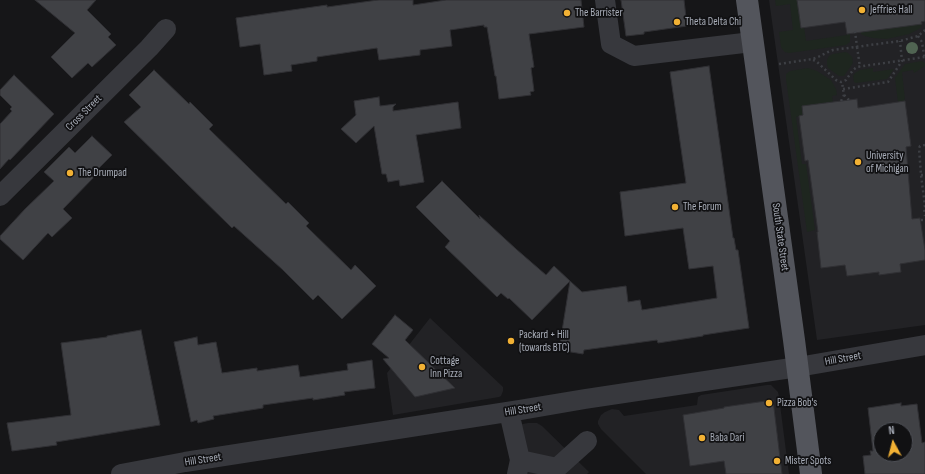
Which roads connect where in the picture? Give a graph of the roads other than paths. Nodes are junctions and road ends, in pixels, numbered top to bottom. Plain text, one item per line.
1 (605, 0) edge
2 (747, 0) edge
3 (166, 29) dead end
4 (752, 42) junction
5 (0, 196) edge
6 (925, 345) edge
7 (798, 367) junction
8 (509, 412) junction
9 (587, 441) dead end
10 (519, 467) edge
11 (186, 468) edge
12 (122, 474) edge
13 (811, 474) edge

1 - 4 street
2 - 4 main road, South State Street
3 - 5 street, Cross Street
4 - 7 main road, South State Street
6 - 7 street, Hill Street
7 - 8 street, Hill Street
7 - 13 main road, South State Street
8 - 10 street
8 - 11 street, Hill Street
9 - 10 street
11 - 12 street, Hill Street

